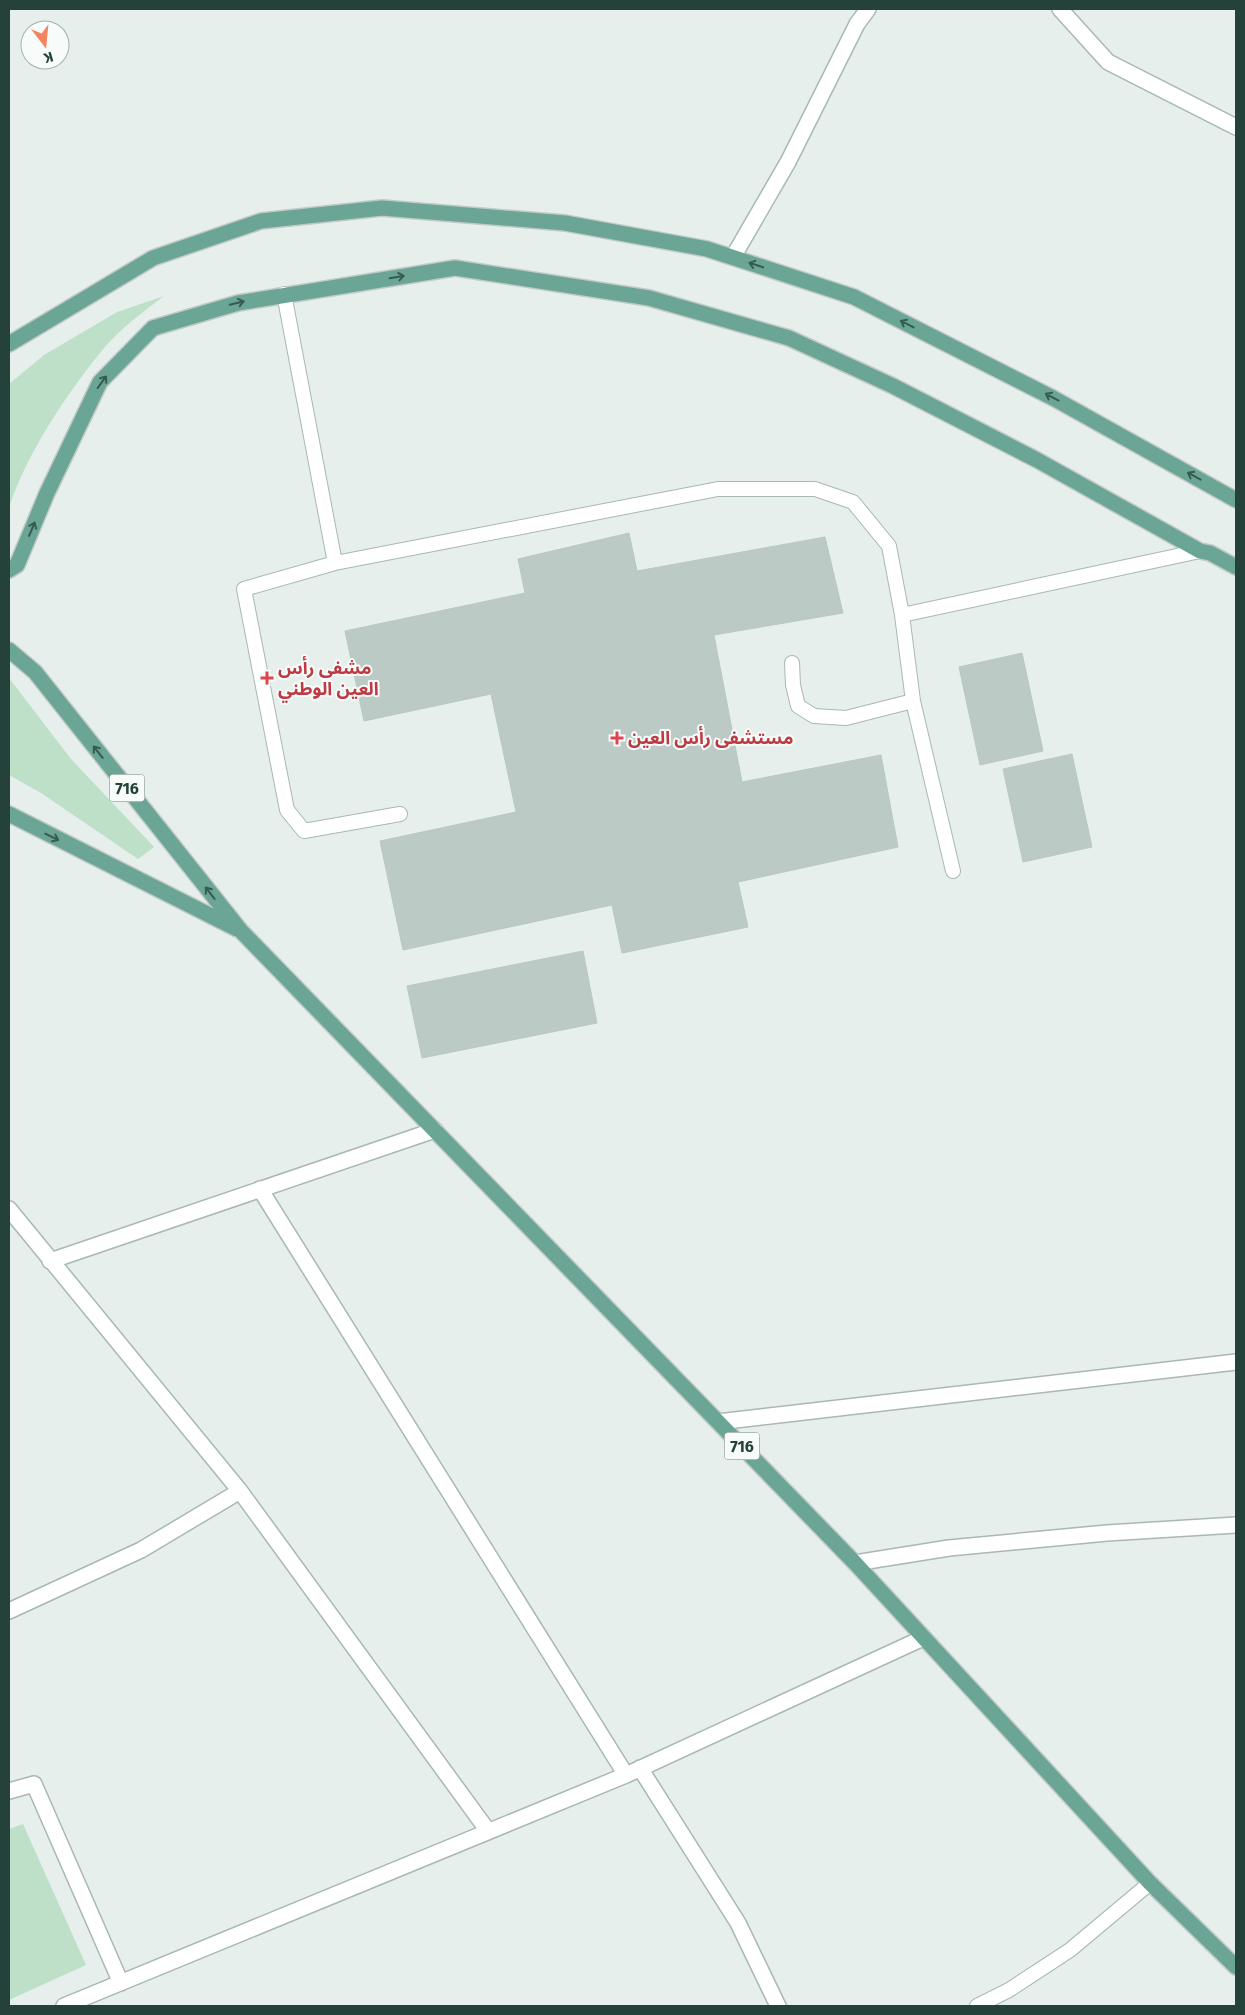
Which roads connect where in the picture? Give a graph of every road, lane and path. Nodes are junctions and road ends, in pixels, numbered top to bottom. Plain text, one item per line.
1 (868, 9) edge
2 (1060, 9) edge
3 (1236, 127) edge
4 (733, 257) junction
5 (284, 294) junction
6 (9, 344) edge
7 (1236, 500) edge
8 (1200, 551) junction
9 (335, 563) junction
10 (1236, 567) edge
11 (9, 570) edge
12 (902, 614) junction
13 (9, 650) edge
14 (792, 663) dead end
15 (913, 701) junction
16 (400, 814) dead end
17 (10, 818) edge
18 (952, 871) dead end
19 (240, 931) junction
20 (434, 1130) junction
21 (260, 1189) junction
22 (9, 1209) edge
23 (50, 1260) junction
24 (1236, 1362) edge
25 (718, 1422) junction
26 (240, 1491) junction
27 (1236, 1525) edge
28 (855, 1563) junction
29 (9, 1611) edge
30 (923, 1638) junction
31 (633, 1772) junction
32 (9, 1791) edge
33 (488, 1831) junction
34 (1150, 1883) junction
35 (1236, 1967) edge
36 (121, 1983) junction
37 (64, 2006) edge
38 (778, 2006) edge
39 (977, 2006) edge

1 - 4 street
2 - 3 street
4 - 6 main road
7 -> 4 main road
5 -> 8 main road
5 - 9 lane
11 -> 5 main road
8 - 10 main road
8 - 12 lane
9 - 12 lane
9 - 16 lane
12 - 15 lane
19 -> 13 main road, 716
14 - 15 lane
15 - 18 lane
17 -> 19 main road, 716
19 - 20 main road, 716
20 - 21 street
20 - 25 main road, 716
21 - 23 street
21 - 31 street
22 - 23 street
23 - 26 street
24 - 25 street
25 - 28 main road, 716
26 - 29 street
26 - 33 street
27 - 28 street
28 - 30 main road, 716
30 - 31 street
30 - 34 main road, 716
31 - 33 street
31 - 38 street
32 - 36 street
33 - 36 street
34 - 35 main road, 716
34 - 39 lane
36 - 37 street

